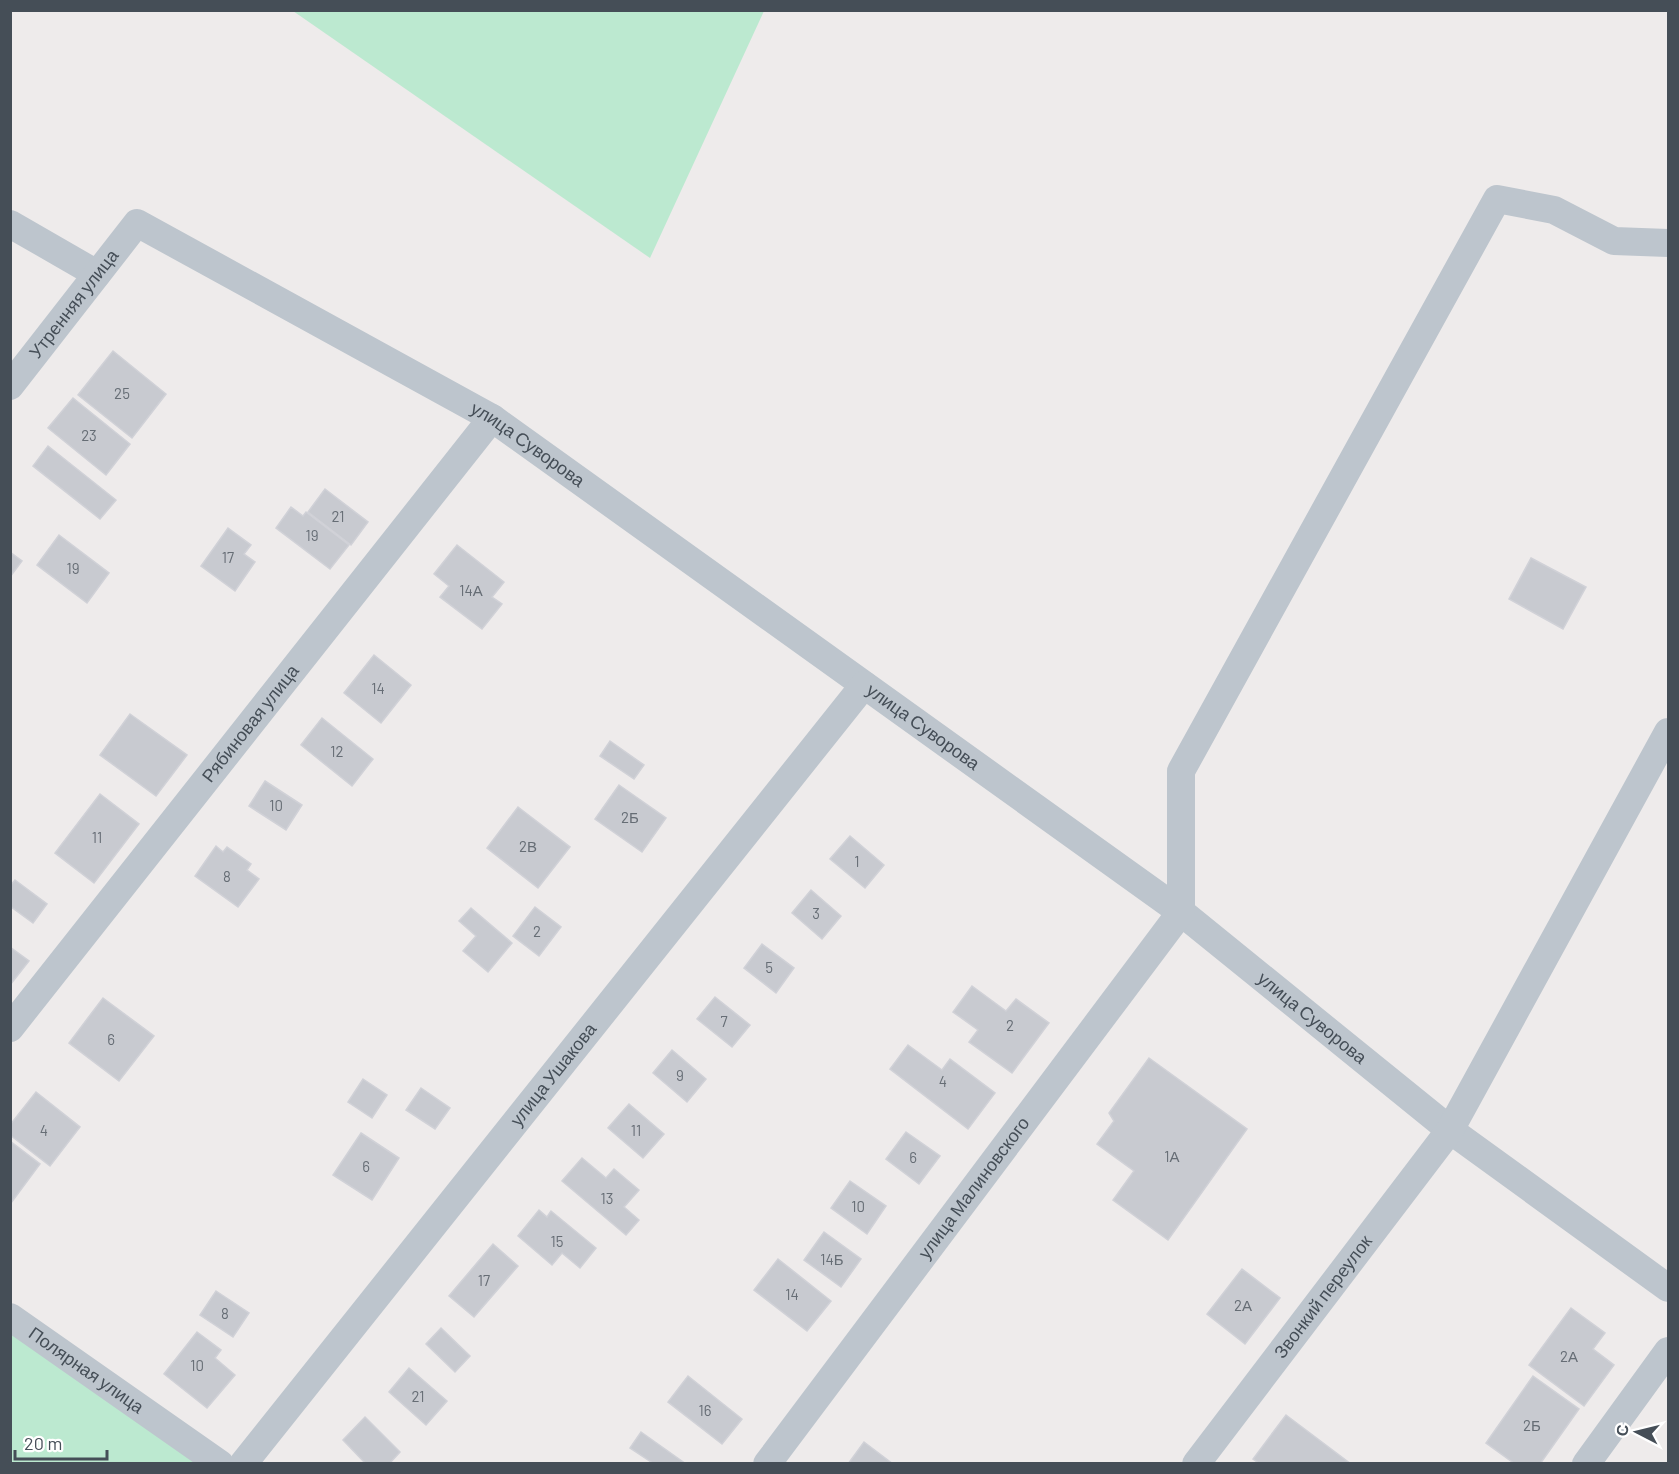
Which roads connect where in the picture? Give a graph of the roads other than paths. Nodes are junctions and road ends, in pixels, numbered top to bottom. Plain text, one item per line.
1 (137, 223) joint
2 (10, 224) edge
3 (1668, 243) edge
4 (98, 274) junction
5 (10, 386) edge
6 (492, 418) junction
7 (864, 685) junction
8 (1668, 732) edge
9 (1181, 912) junction
10 (10, 1028) edge
11 (1450, 1130) junction
12 (1668, 1288) edge
13 (10, 1317) edge
14 (1668, 1351) edge
15 (220, 1464) edge
16 (243, 1464) edge
17 (767, 1464) edge
18 (1196, 1464) edge
19 (1586, 1464) edge

1 - 4 street, Утренняя улица
1 - 6 street, улица Суворова
2 - 4 street
3 - 9 street
4 - 5 street, Утренняя улица
6 - 7 street, улица Суворова
6 - 10 street, Рябиновая улица
7 - 9 street, улица Суворова
7 - 16 street, улица Ушакова
8 - 11 street, Звонкий переулок
9 - 11 street, улица Суворова
9 - 17 street, улица Малиновского
11 - 12 street, улица Суворова
11 - 18 street, Звонкий переулок
13 - 15 street, Полярная улица
14 - 19 street

